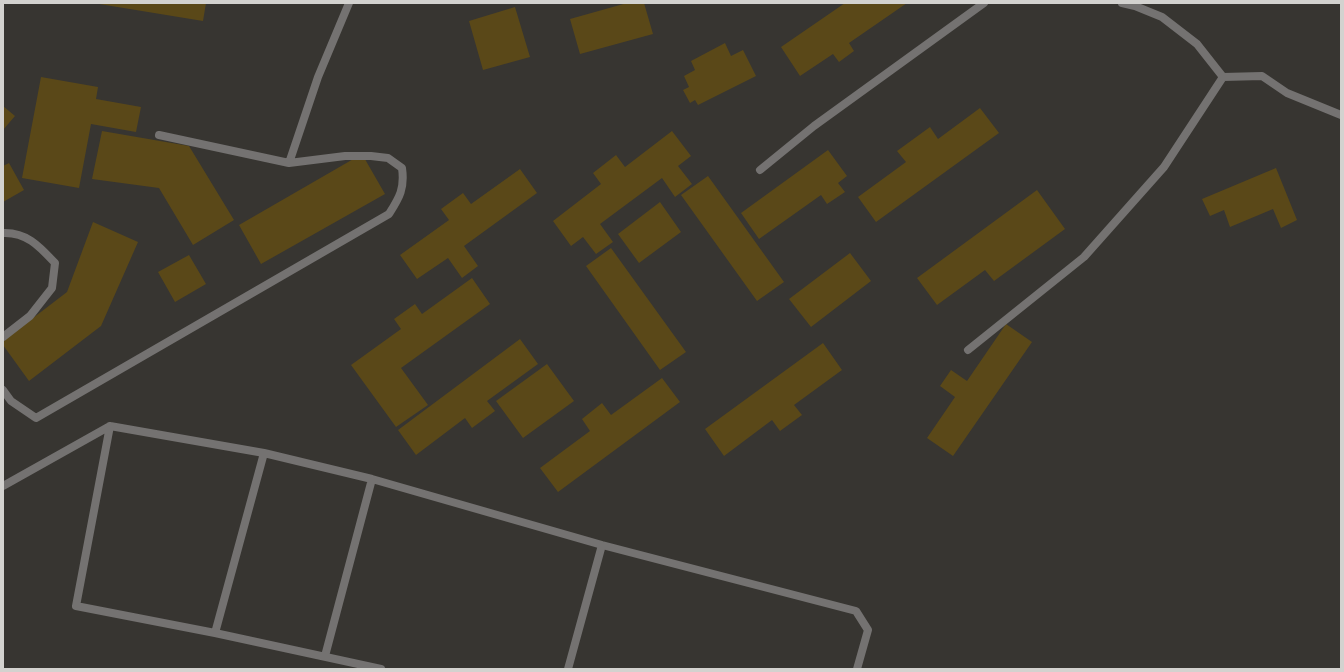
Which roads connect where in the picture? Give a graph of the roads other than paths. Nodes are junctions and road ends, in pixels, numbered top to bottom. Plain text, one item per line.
1 (349, 3) edge
2 (984, 3) edge
3 (1122, 3) edge
4 (1223, 77) junction
5 (1341, 115) edge
6 (158, 135) dead end
7 (289, 163) junction
8 (760, 170) dead end
9 (3, 233) edge
10 (3, 337) edge
11 (968, 350) dead end
12 (3, 390) edge
13 (110, 426) junction
14 (264, 453) junction
15 (372, 479) junction
16 (3, 486) edge
17 (602, 545) junction
18 (215, 633) junction
19 (325, 656) junction
20 (381, 669) edge
21 (568, 669) edge
22 (857, 669) edge

1 - 7 lane
2 - 8 lane
3 - 4 lane
4 - 5 lane
4 - 11 lane
6 - 7 lane
7 - 12 lane
9 - 10 lane
13 - 14 lane
13 - 16 lane
13 - 18 lane
14 - 15 lane
14 - 18 lane
15 - 17 lane
15 - 19 lane
17 - 21 lane
17 - 22 lane
18 - 19 lane
19 - 20 lane

